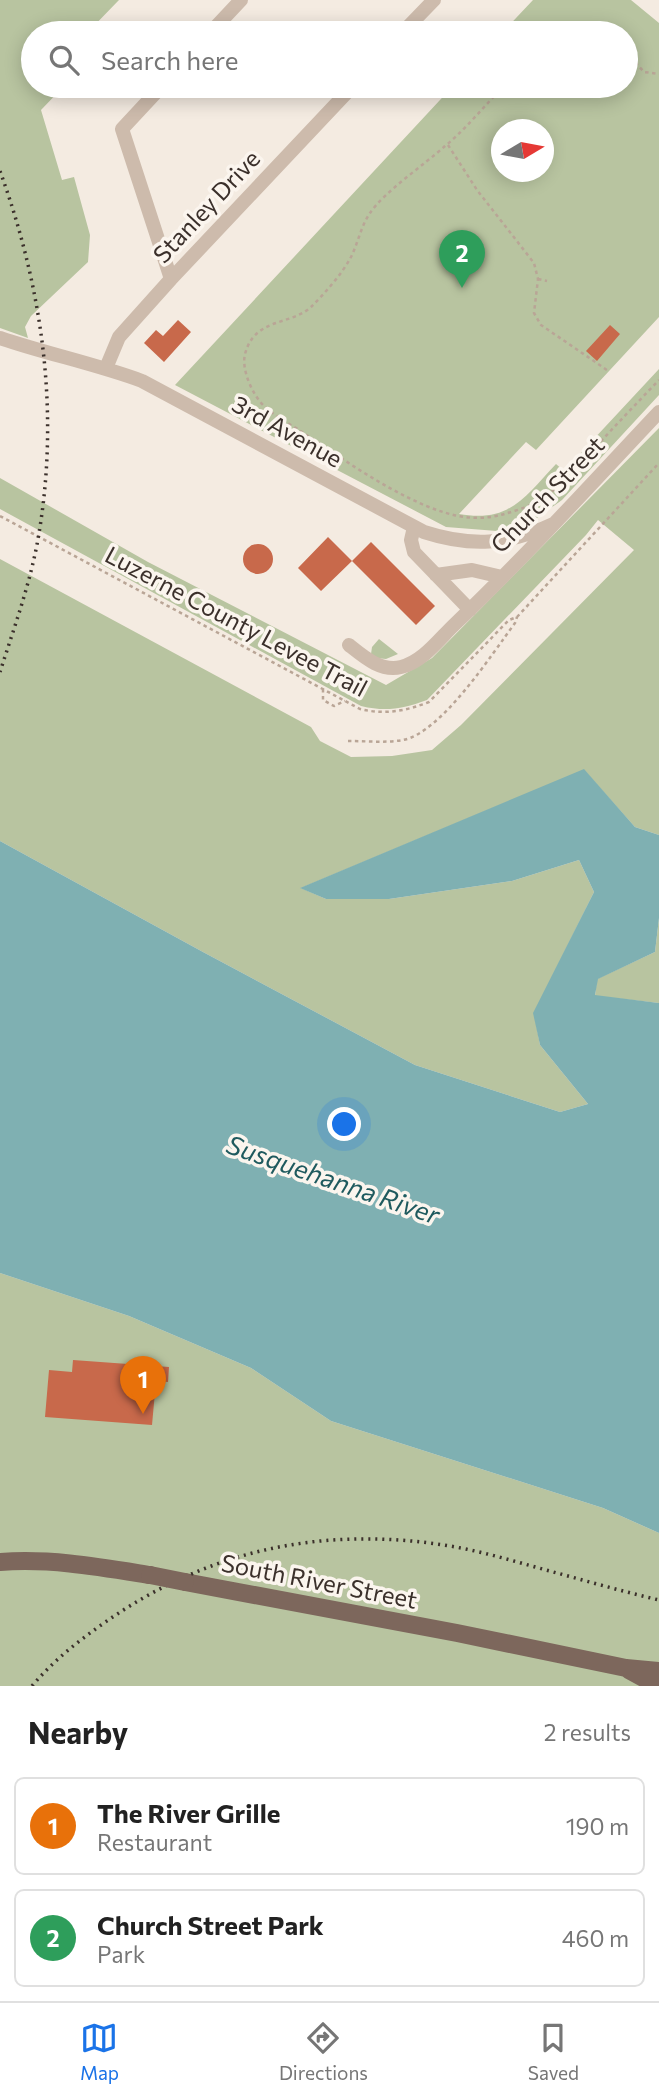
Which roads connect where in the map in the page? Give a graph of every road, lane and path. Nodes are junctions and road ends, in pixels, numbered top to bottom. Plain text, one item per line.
1 (241, 0) edge
2 (428, 2) edge
3 (222, 21) edge
4 (412, 21) edge
5 (638, 65) edge
6 (659, 74) edge
7 (151, 98) edge
8 (342, 98) edge
9 (494, 98) edge
10 (448, 144) junction
11 (171, 279) junction
12 (538, 279) junction
13 (547, 281) dead end
14 (0, 338) edge
15 (106, 368) junction
16 (607, 370) dead end
17 (659, 380) edge
18 (659, 412) edge
19 (659, 463) edge
20 (0, 516) edge
21 (553, 524) junction
22 (414, 527) junction
23 (436, 575) junction
24 (502, 576) junction
25 (470, 610) junction
26 (517, 617) junction
27 (349, 645) dead end
28 (323, 689) junction
29 (345, 701) junction
30 (348, 741) dead end
31 (0, 1562) edge
32 (626, 1668) junction
33 (659, 1671) edge
34 (658, 1686) edge

1 - 3 street
2 - 4 street
5 - 6 path
7 - 11 street
8 - 11 street, Stanley Drive
9 - 10 path
10 - 12 path
10 - 17 path
11 - 15 street, Stanley Drive
12 - 13 path
12 - 16 path
14 - 15 street, 3rd Avenue
15 - 22 street, 3rd Avenue
18 - 21 street, Church Street
19 - 26 path, Luzerne County Levee Trail
20 - 28 path, Luzerne County Levee Trail
21 - 22 street, 3rd Avenue
21 - 24 street, Church Street
22 - 23 street
23 - 24 street
23 - 25 street
24 - 25 street, Church Street
25 - 27 street, Church Street
26 - 29 path, Luzerne County Levee Trail
26 - 30 path
28 - 29 path, Luzerne County Levee Trail
28 - 29 path
31 - 32 main road, South River Street, bridge
32 - 33 main road, South River Street
32 - 34 main road, South River Street

